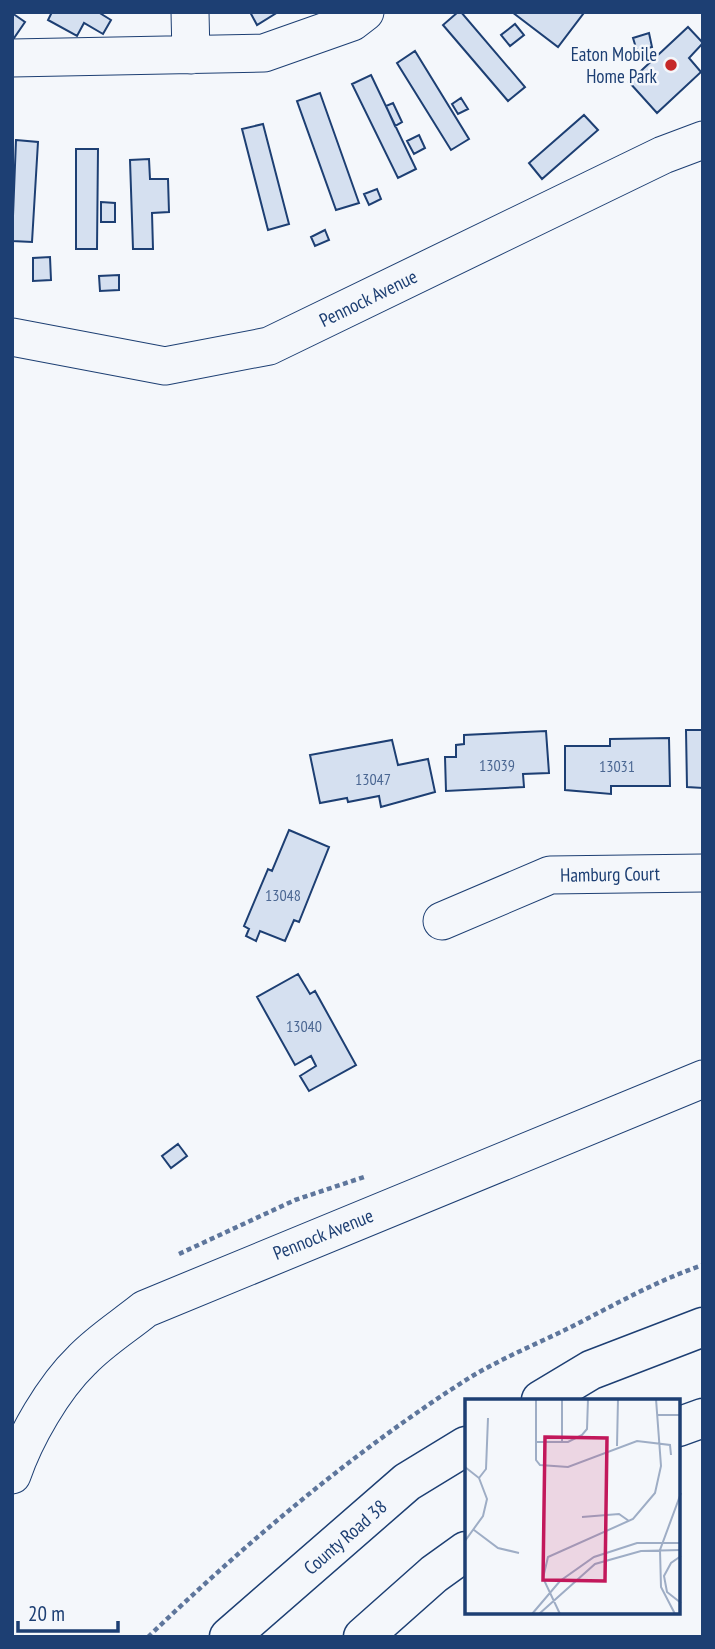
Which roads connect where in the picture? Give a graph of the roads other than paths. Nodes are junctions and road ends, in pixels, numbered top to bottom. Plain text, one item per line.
1 (190, 12) edge
2 (365, 12) edge
3 (191, 55) junction
4 (12, 58) edge
5 (703, 140) edge
6 (12, 337) edge
7 (703, 873) edge
8 (442, 921) dead end
9 (703, 1079) edge
10 (703, 1327) edge
11 (544, 1399) edge
12 (703, 1418) edge
13 (680, 1426) edge
14 (465, 1447) edge
15 (12, 1475) edge
16 (465, 1552) edge
17 (229, 1637) edge
18 (363, 1637) edge

1 - 3 street
2 - 3 street
3 - 4 street
5 - 6 street, Pennock Avenue
7 - 8 street, Hamburg Court
9 - 15 street, Pennock Avenue
10 - 11 main road
12 - 13 main road
14 - 17 main road, County Road 38
16 - 18 main road

